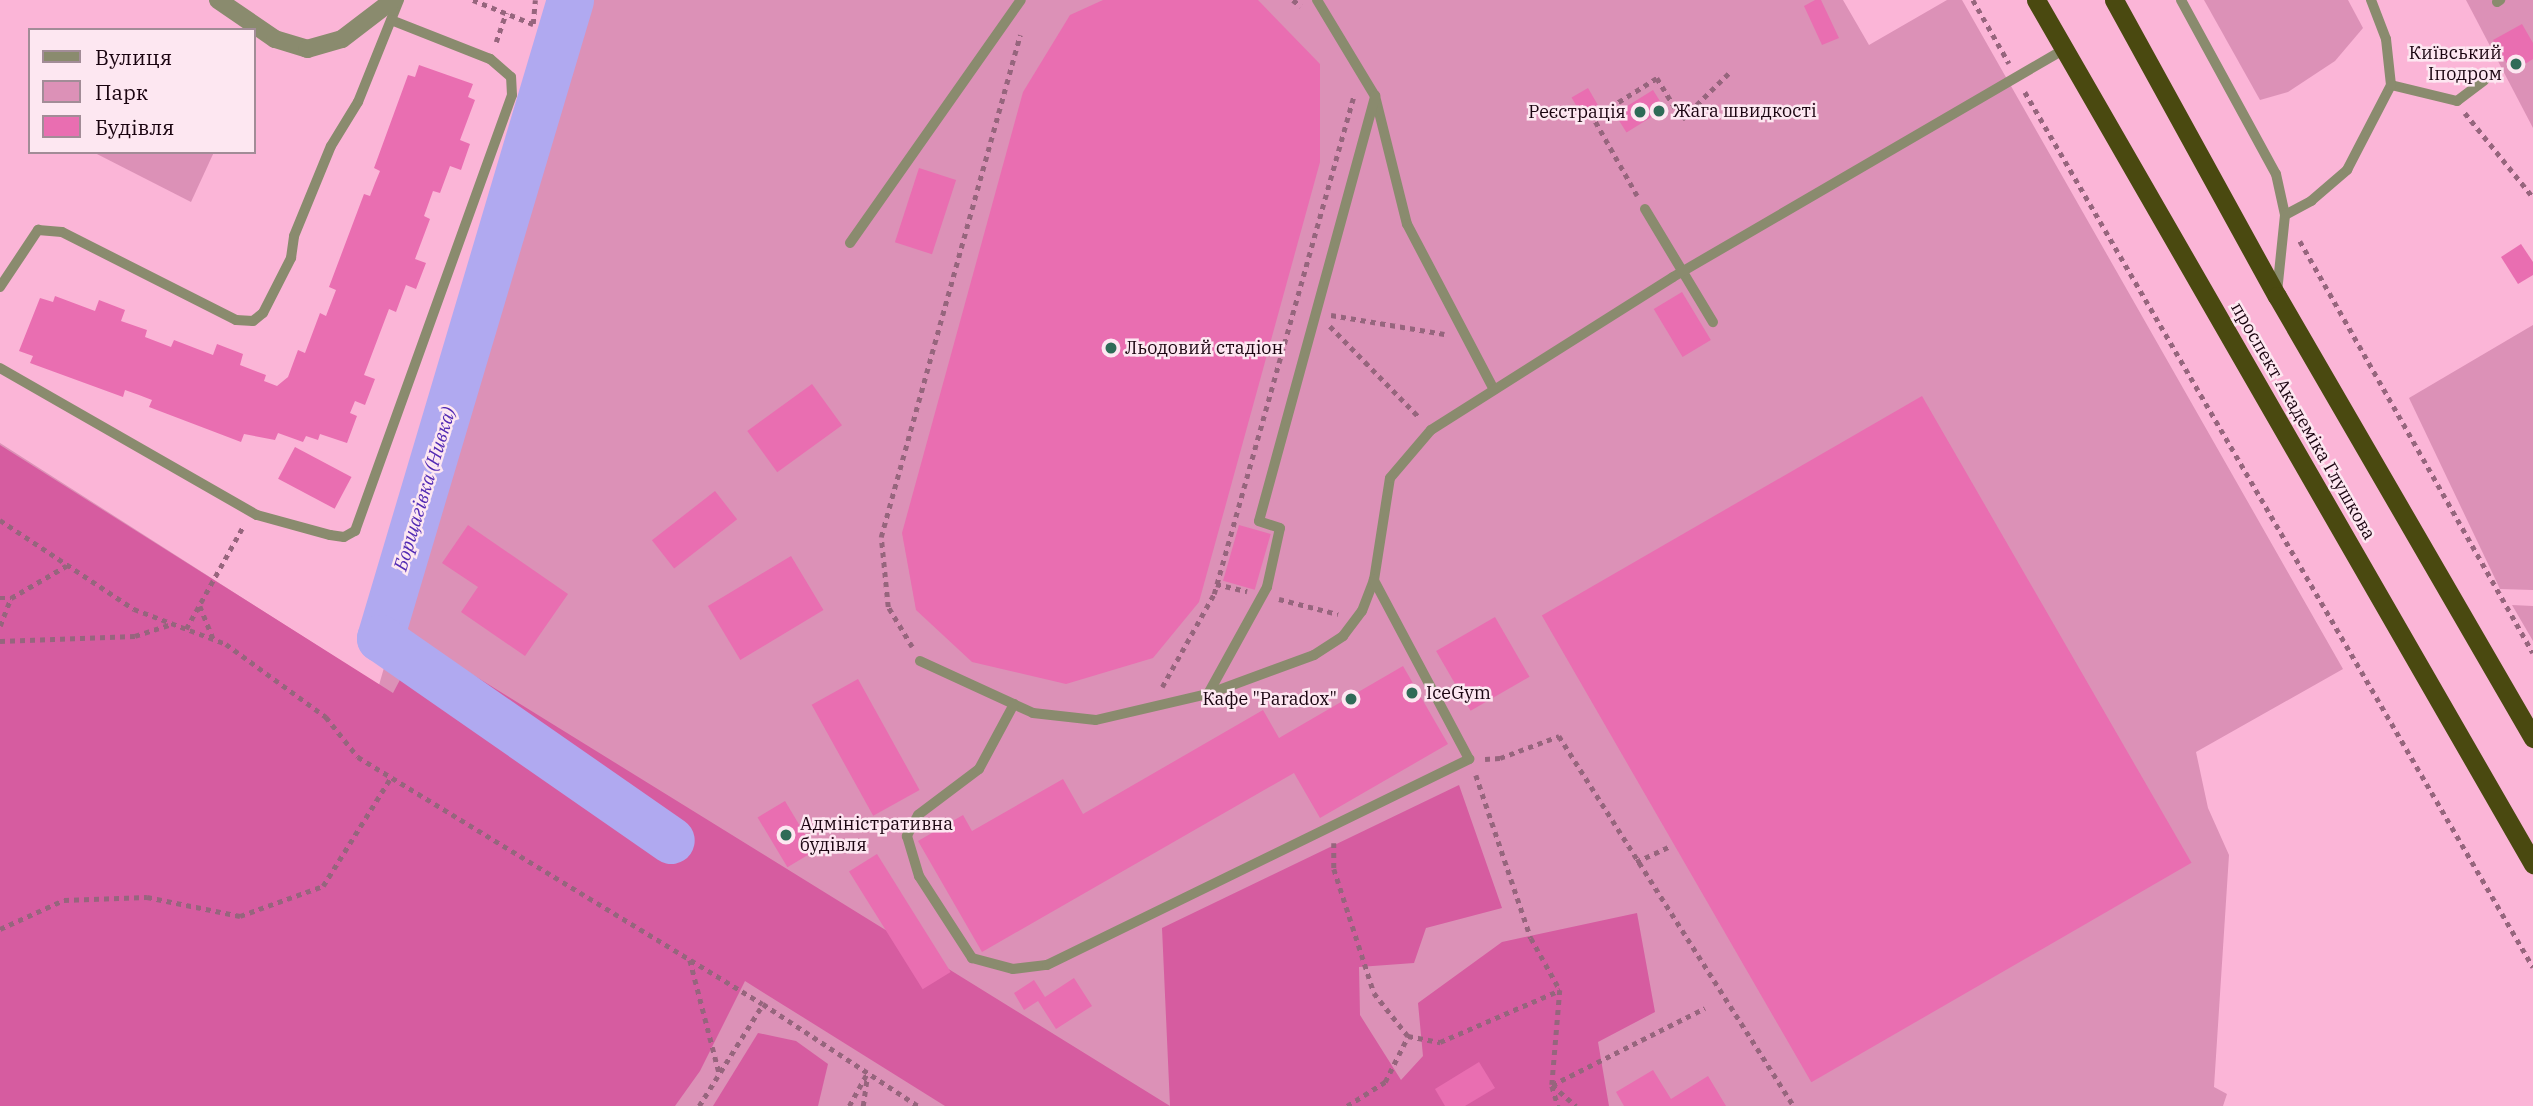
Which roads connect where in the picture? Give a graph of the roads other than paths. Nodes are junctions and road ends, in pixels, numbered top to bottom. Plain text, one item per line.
1 (218, 0) edge
2 (393, 0) edge
3 (399, 0) edge
4 (1021, 0) edge
5 (1317, 0) edge
6 (2036, 0) edge
7 (2114, 0) edge
8 (2181, 0) edge
9 (2371, 0) edge
10 (391, 20) junction
11 (410, 27) junction
12 (386, 34) junction
13 (2064, 49) junction
14 (2484, 81) dead end
15 (2390, 85) junction
16 (1375, 96) junction
17 (1645, 209) road end
18 (2285, 215) junction
19 (850, 243) dead end
20 (1683, 273) junction
21 (0, 287) edge
22 (2277, 296) junction
23 (1713, 322) dead end
24 (0, 369) edge
25 (1494, 390) junction
26 (1374, 580) junction
27 (920, 661) road end
28 (1208, 694) junction
29 (1014, 704) junction
30 (2533, 738) edge
31 (2533, 863) edge

1 - 2 street
3 - 10 lane
4 - 19 lane
5 - 16 lane
6 - 13 highway, проспект Академіка Глушкова
7 - 22 highway
8 - 18 lane
9 - 15 lane
10 - 11 lane
10 - 12 lane
11 - 12 lane
11 - 24 lane
12 - 21 lane
13 - 20 lane
13 - 31 highway, проспект Академіка Глушкова
14 - 15 lane
15 - 18 lane
16 - 25 lane
16 - 28 lane
17 - 20 lane
18 - 22 lane
20 - 23 lane
20 - 25 lane
22 - 30 highway
25 - 26 lane
26 - 28 lane
26 - 29 lane
27 - 29 lane
28 - 29 lane

